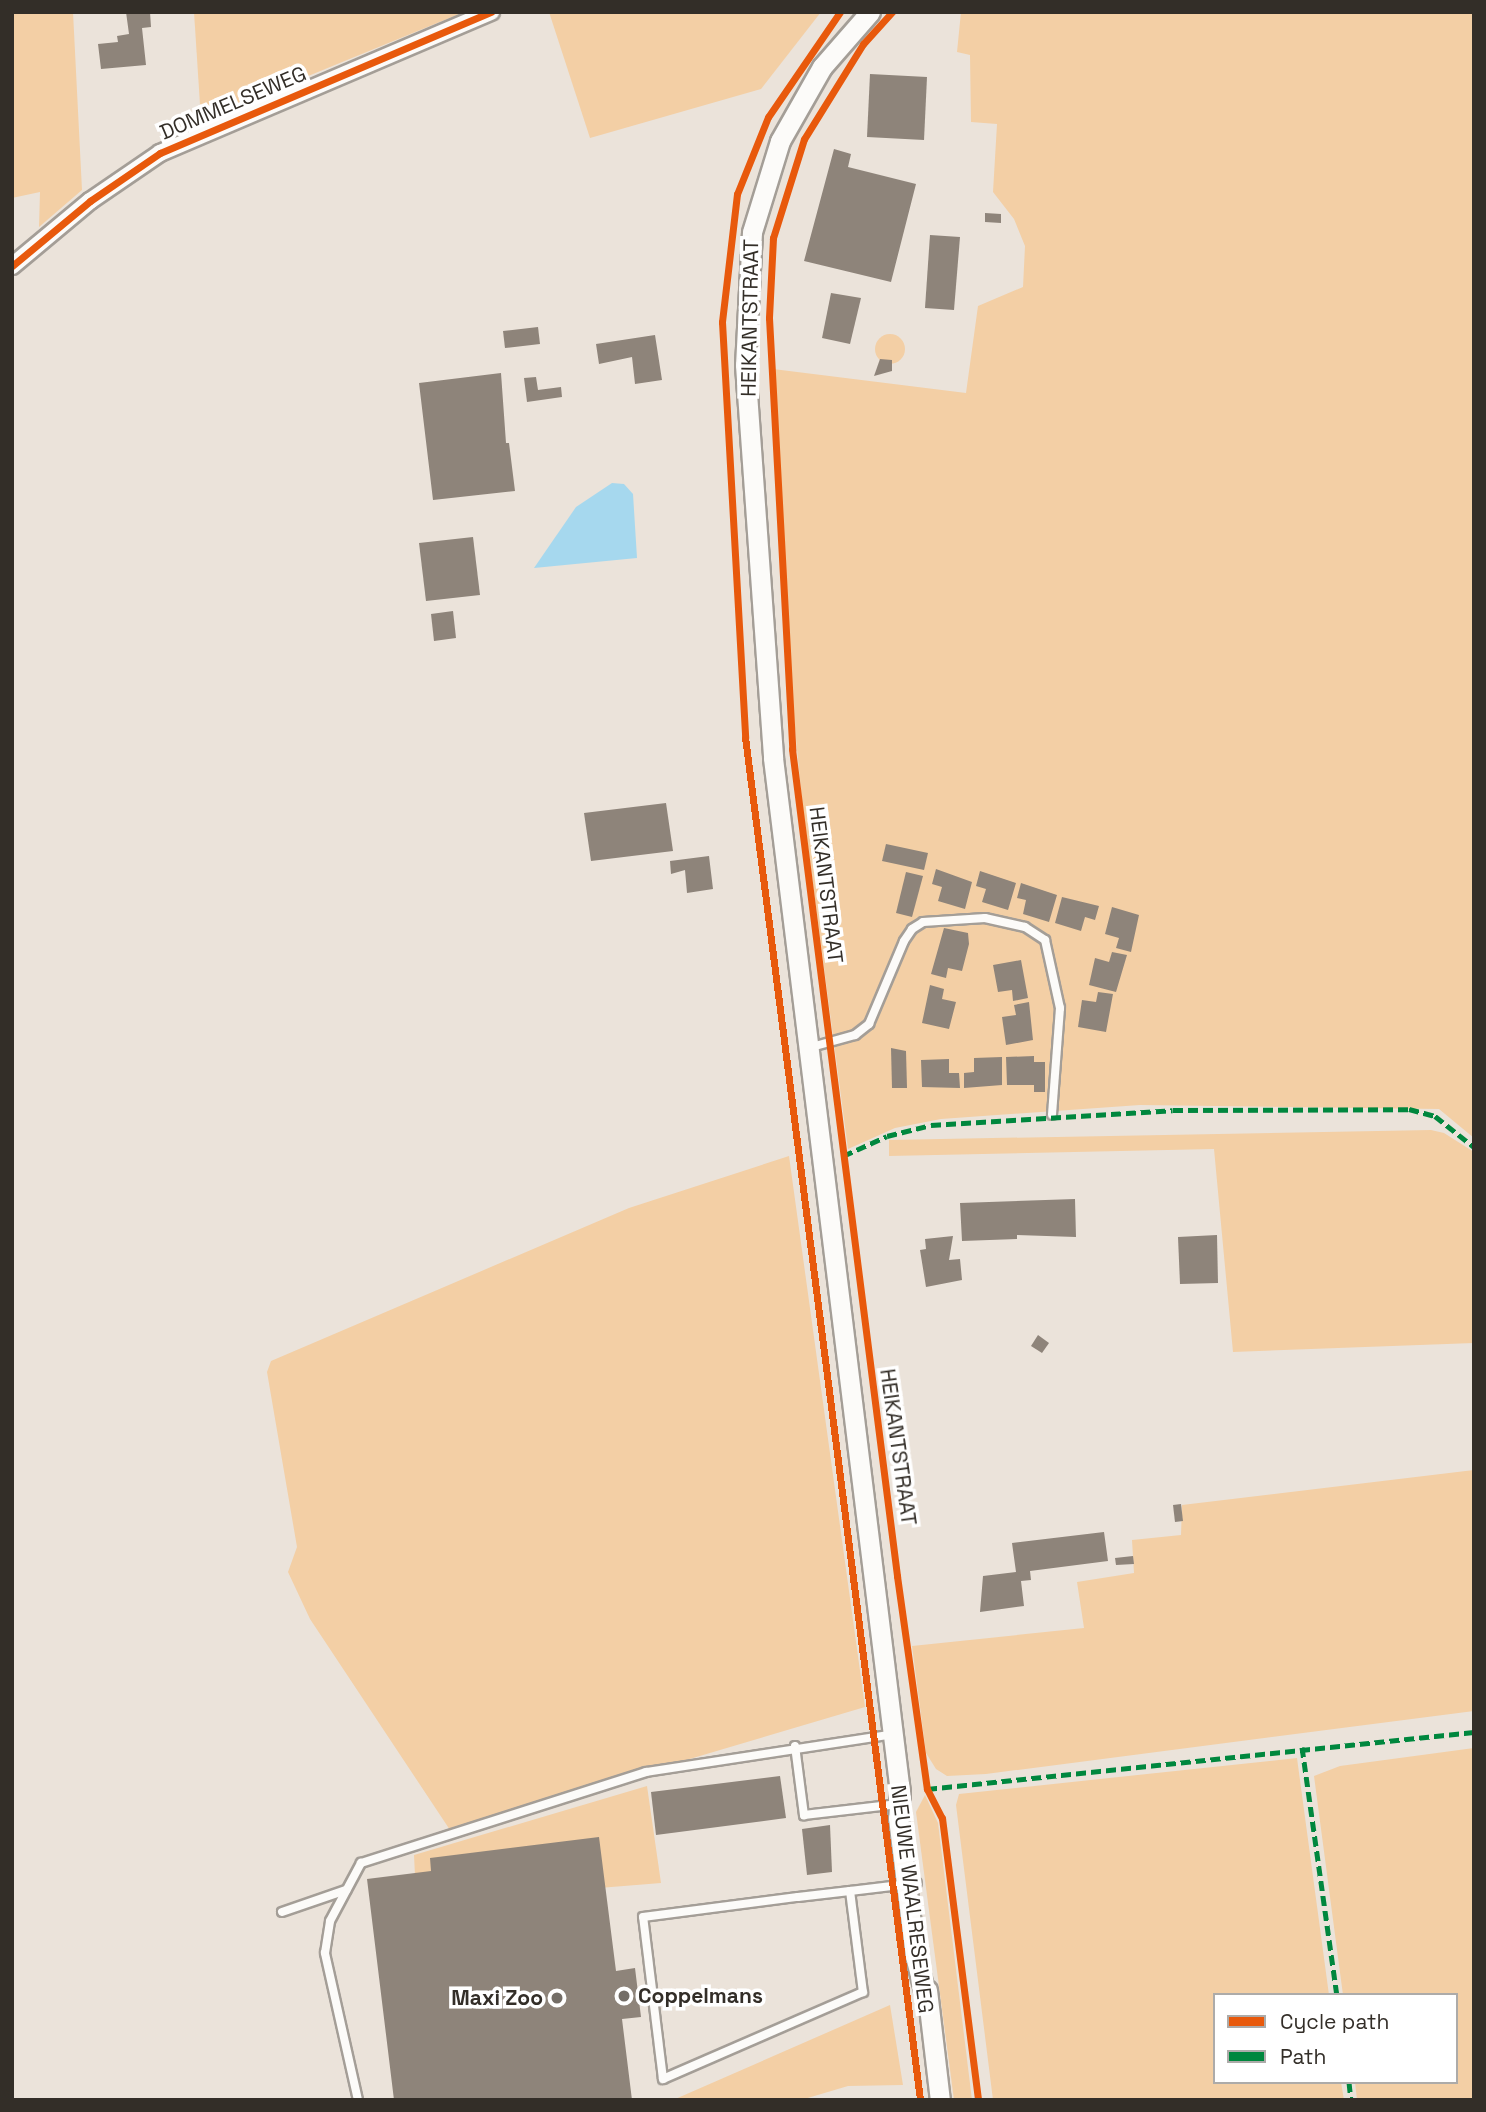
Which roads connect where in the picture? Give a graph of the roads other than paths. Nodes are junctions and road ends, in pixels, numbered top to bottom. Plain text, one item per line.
1 (491, 12) edge
2 (870, 12) edge
3 (12, 266) edge
4 (808, 1048) junction
5 (1052, 1115) dead end
6 (888, 1699) joint
7 (893, 1734) junction
8 (794, 1746) junction
9 (899, 1798) junction
10 (912, 1884) junction
11 (346, 1890) junction
12 (850, 1891) junction
13 (282, 1912) dead end
14 (358, 2100) edge
15 (940, 2100) edge

1 - 3 street, DOMMELSEWEG
2 - 4 street, HEIKANTSTRAAT
4 - 5 lane
4 - 6 street, HEIKANTSTRAAT
6 - 7 street, NIEUWE WAALRESEWEG
7 - 8 lane
7 - 9 street, NIEUWE WAALRESEWEG
8 - 9 lane
8 - 11 lane
9 - 10 street, NIEUWE WAALRESEWEG
10 - 12 lane
10 - 15 street, NIEUWE WAALRESEWEG
11 - 13 lane
11 - 14 lane
12 - 12 lane

